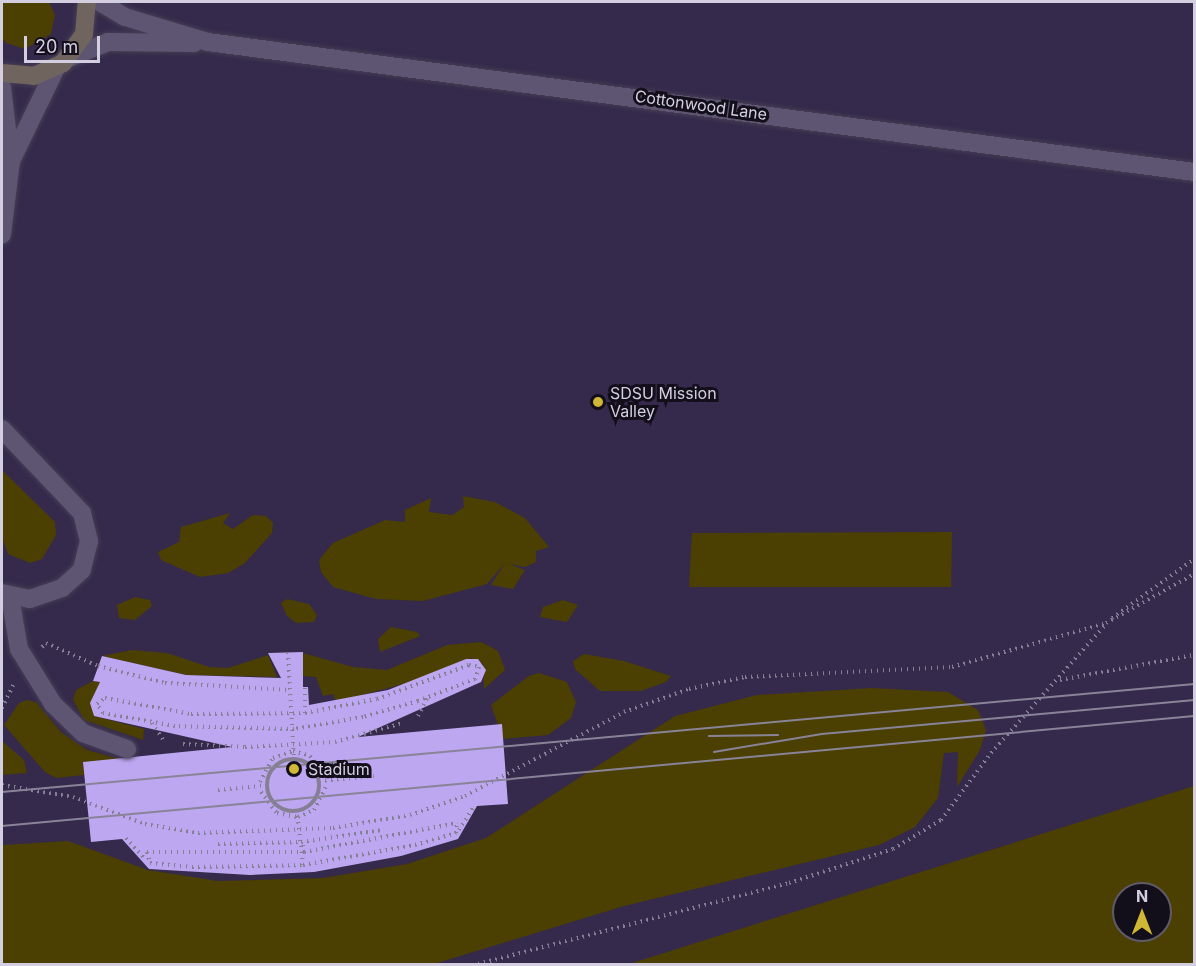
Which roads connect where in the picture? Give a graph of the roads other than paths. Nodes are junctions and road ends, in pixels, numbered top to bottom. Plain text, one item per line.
1 (87, 2) edge
2 (100, 2) edge
3 (208, 42) junction
4 (63, 63) junction
5 (2, 73) edge
6 (2, 87) edge
7 (11, 161) junction
8 (1194, 172) edge
9 (2, 234) edge
10 (2, 429) edge
11 (6, 595) edge
12 (127, 749) dead end

1 - 4 main road
2 - 3 street, Cottonwood Lane
3 - 4 street, Cottonwood Lane
3 - 8 street, Cottonwood Lane
4 - 5 main road
4 - 7 street
6 - 7 street
7 - 9 street
10 - 11 street
11 - 12 street

